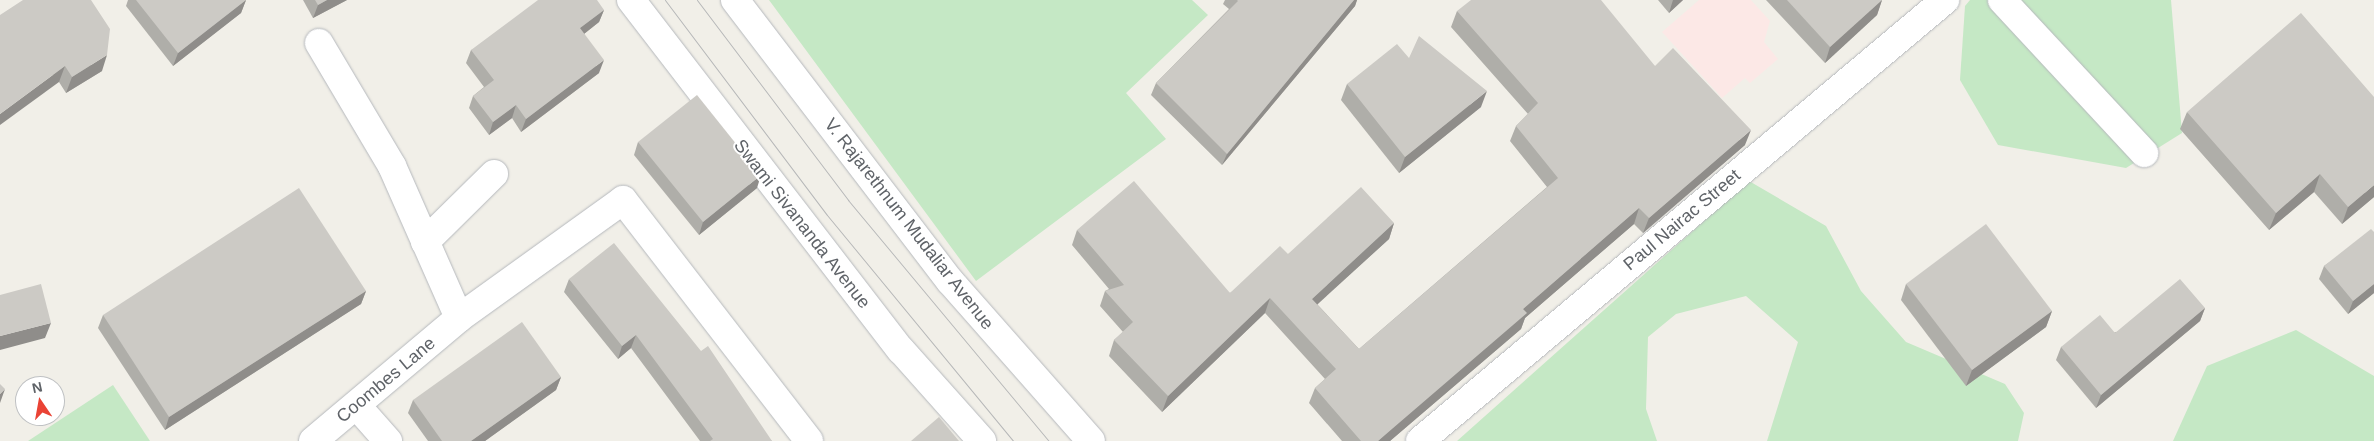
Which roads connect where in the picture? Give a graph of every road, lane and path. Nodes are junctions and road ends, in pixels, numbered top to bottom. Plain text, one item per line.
1 (632, 0) edge
2 (735, 0) edge
3 (1944, 0) edge
4 (2002, 0) edge
5 (319, 43) dead end
6 (2144, 153) dead end
7 (494, 174) dead end
8 (425, 242) junction
9 (459, 318) junction
10 (357, 406) junction
11 (313, 441) edge
12 (388, 441) edge
13 (810, 441) edge
14 (982, 441) edge
15 (1092, 441) edge
16 (1420, 441) edge

1 - 14 street, Swami Sivananda Avenue
2 - 15 street, V. Rajarethnum Mudaliar Avenue
3 - 16 street, Paul Nairac Street
4 - 6 street
5 - 8 street
7 - 8 street
8 - 9 street
9 - 10 street, Coombes Lane
9 - 13 street, Coombes Lane
10 - 11 street, Coombes Lane
10 - 12 street

